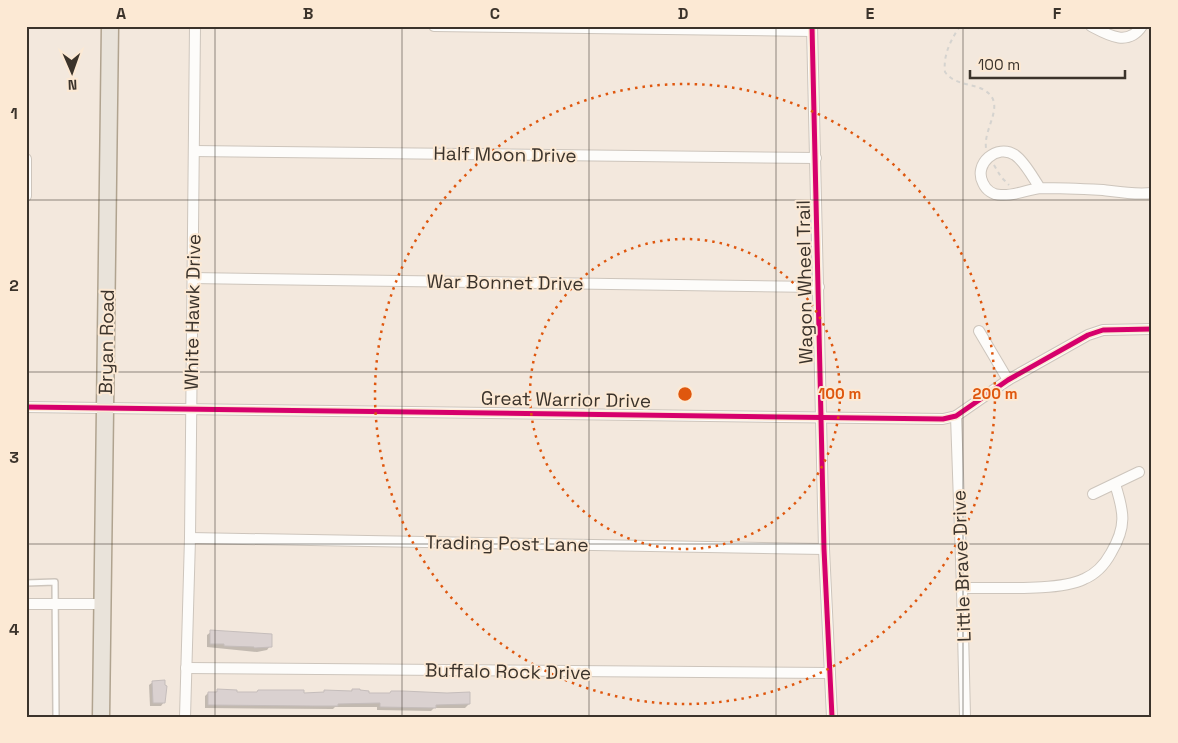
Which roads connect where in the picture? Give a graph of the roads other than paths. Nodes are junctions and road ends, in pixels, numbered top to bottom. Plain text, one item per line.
1 (110, 26) edge
2 (195, 26) edge
3 (434, 26) edge
4 (1091, 26) edge
5 (1142, 26) edge
6 (812, 29) edge
7 (194, 150) junction
8 (816, 158) junction
9 (26, 160) edge
10 (1040, 188) junction
11 (1152, 193) edge
12 (26, 196) edge
13 (192, 278) junction
14 (818, 287) junction
15 (1152, 329) edge
16 (979, 331) dead end
17 (1008, 380) junction
18 (26, 407) edge
19 (105, 408) junction
20 (191, 410) junction
21 (956, 416) junction
22 (822, 418) junction
23 (1139, 472) dead end
24 (1115, 484) junction
25 (1093, 494) dead end
26 (190, 538) junction
27 (824, 549) junction
28 (26, 583) edge
29 (962, 588) junction
30 (26, 604) edge
31 (56, 604) junction
32 (102, 604) junction
33 (186, 668) junction
34 (830, 673) junction
35 (56, 717) edge
36 (101, 717) edge
37 (185, 717) edge
38 (832, 717) edge
39 (965, 717) edge

1 - 19 main road, Bryan Road
2 - 7 street, White Hawk Drive
3 - 6 street
4 - 5 street
6 - 8 street, Wagon Wheel Trail
7 - 8 street, Half Moon Drive
7 - 13 street, White Hawk Drive
8 - 14 street, Wagon Wheel Trail
9 - 12 street
10 - 10 street
10 - 11 street
13 - 14 street, War Bonnet Drive
13 - 20 street, White Hawk Drive
14 - 22 street, Wagon Wheel Trail
15 - 17 street, Great Warrior Drive
16 - 17 street
17 - 21 street, Great Warrior Drive
18 - 19 street, Great Warrior Drive
19 - 20 street, Great Warrior Drive
19 - 32 main road, Bryan Road
20 - 22 street, Great Warrior Drive
20 - 26 street, White Hawk Drive
21 - 22 street, Great Warrior Drive
21 - 29 street, Little Brave Drive
22 - 27 street, Wagon Wheel Trail
23 - 24 street
24 - 25 street
24 - 29 street
26 - 27 street, Trading Post Lane
26 - 33 street, White Hawk Drive
27 - 34 street, Wagon Wheel Trail
28 - 31 lane
29 - 39 street, Little Brave Drive
30 - 31 street
31 - 32 street
31 - 35 lane
32 - 36 main road, Bryan Road
33 - 34 street, Buffalo Rock Drive
33 - 37 street, White Hawk Drive
34 - 38 street, Wagon Wheel Trail

